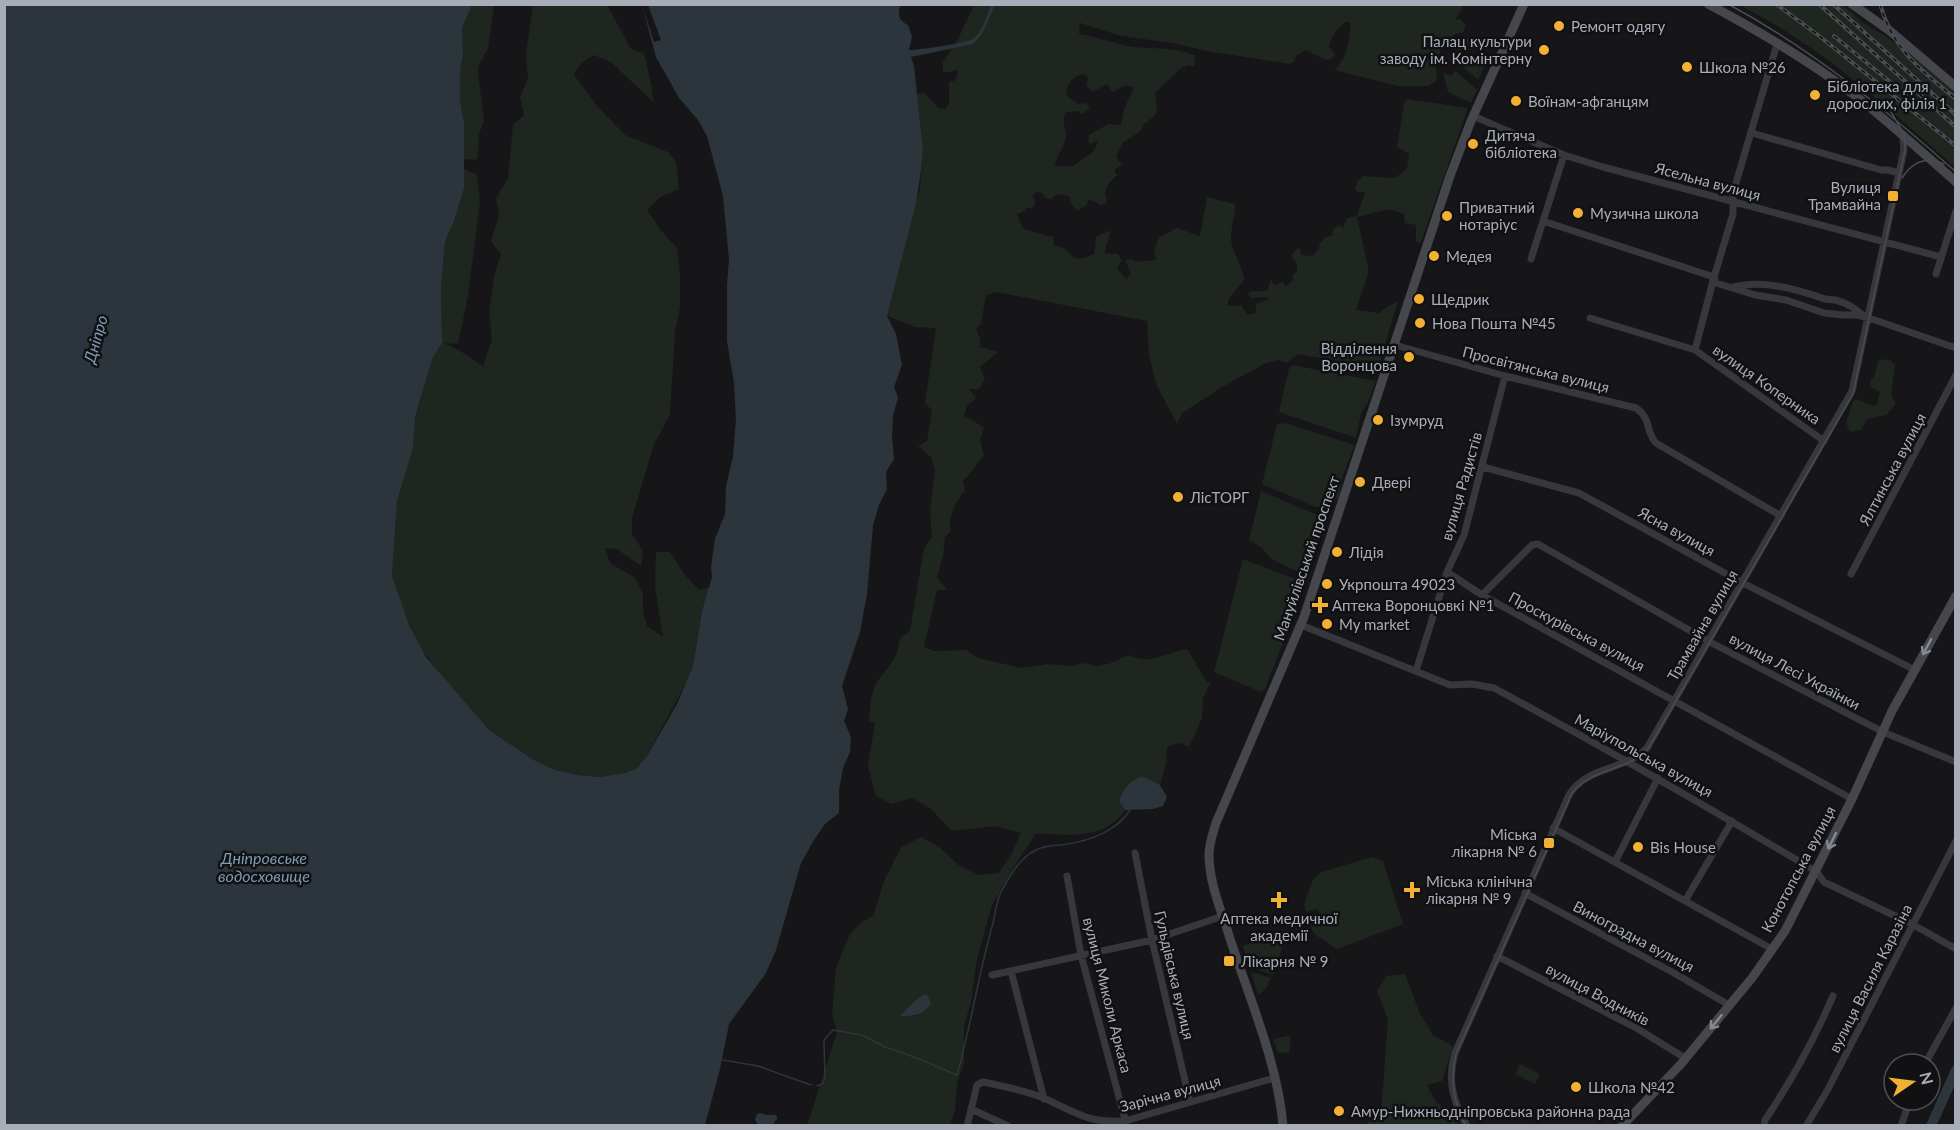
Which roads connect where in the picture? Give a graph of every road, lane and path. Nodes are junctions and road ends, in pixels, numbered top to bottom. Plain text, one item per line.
1 (1524, 4) edge
2 (1708, 4) edge
3 (1852, 4) edge
4 (1777, 44) junction
5 (1956, 87) edge
6 (1473, 116) junction
7 (1752, 133) junction
8 (1903, 136) junction
9 (1563, 155) junction
10 (1899, 173) junction
11 (1956, 182) edge
12 (1733, 201) junction
13 (1956, 211) edge
14 (1544, 221) junction
15 (1884, 243) junction
16 (1941, 257) junction
17 (1531, 259) dead end
18 (1936, 274) dead end
19 (1714, 277) junction
20 (1731, 288) junction
21 (1868, 317) junction
22 (1590, 318) dead end
23 (1395, 345) junction
24 (1956, 348) edge
25 (1695, 350) junction
26 (1956, 375) edge
27 (1505, 376) junction
28 (1824, 441) junction
29 (1483, 466) junction
30 (1781, 516) junction
31 (1447, 572) junction
32 (1851, 574) dead end
33 (1743, 583) junction
34 (1482, 595) junction
35 (1956, 596) edge
36 (1301, 626) junction
37 (1709, 641) junction
38 (1416, 670) junction
39 (1915, 670) junction
40 (1675, 700) junction
41 (1883, 732) junction
42 (1629, 760) junction
43 (1956, 762) edge
44 (1658, 778) junction
45 (1852, 799) junction
46 (1732, 820) junction
47 (1554, 828) junction
48 (1956, 841) edge
49 (1135, 853) dead end
50 (1616, 862) junction
51 (1817, 872) junction
52 (1067, 876) dead end
53 (1525, 893) junction
54 (1685, 901) junction
55 (1222, 916) junction
56 (1912, 924) junction
57 (1152, 940) junction
58 (1772, 949) junction
59 (1956, 949) edge
60 (1081, 955) junction
61 (1497, 957) junction
62 (1011, 971) junction
63 (992, 975) dead end
64 (1833, 996) dead end
65 (1729, 1005) junction
66 (1956, 1008) edge
67 (1932, 1052) edge
68 (1685, 1058) junction
69 (1274, 1078) junction
70 (1044, 1099) junction
71 (1190, 1101) junction
72 (971, 1109) junction
73 (1126, 1123) edge
74 (967, 1125) edge
75 (1008, 1125) edge
76 (1282, 1125) edge
77 (1467, 1125) edge
78 (1622, 1125) edge
79 (1764, 1125) edge
80 (1806, 1125) edge

1 - 6 main road, Мануйлівський проспект
2 - 4 main road
3 - 5 main road
4 - 7 street
4 - 8 main road
6 - 9 street, Ясельна вулиця
6 - 23 main road, Мануйлівський проспект
7 - 10 street
7 - 12 street
8 - 10 street, Трамвайна вулиця
8 - 11 main road
9 - 12 street, Ясельна вулиця
9 - 14 street
10 - 15 street, Трамвайна вулиця
12 - 15 street, Ясельна вулиця
12 - 19 street
13 - 16 street
14 - 17 street
14 - 19 street
15 - 16 street, Ясельна вулиця
15 - 21 street, Трамвайна вулиця
16 - 18 street
19 - 20 street
19 - 25 street
20 - 21 street
20 - 21 street
21 - 24 street
21 - 28 street, Трамвайна вулиця
22 - 25 street, вулиця Коперника
23 - 27 street, Просвітянська вулиця
23 - 36 main road, Мануйлівський проспект
25 - 28 street, вулиця Коперника
26 - 32 street, Ялтинська вулиця
27 - 29 street, вулиця Радистів
27 - 30 street, Просвітянська вулиця
28 - 30 street, Трамвайна вулиця
29 - 31 street, вулиця Радистів
29 - 33 street, Ясна вулиця
30 - 33 street, Трамвайна вулиця
31 - 34 street, Проскурівська вулиця
31 - 38 street, вулиця Радистів
33 - 37 street, Трамвайна вулиця
33 - 39 street, Ясна вулиця
34 - 37 street, вулиця Лесі Українки
34 - 40 street, Проскурівська вулиця
35 -> 39 main road, Конотопська вулиця
36 - 38 street, Маріупольська вулиця
36 - 55 main road, Мануйлівський проспект
37 - 40 street, Трамвайна вулиця
37 - 41 street, вулиця Лесі Українки
38 - 42 street, Маріупольська вулиця
39 - 41 main road, Конотопська вулиця
40 - 42 street, Трамвайна вулиця
40 - 45 street, Проскурівська вулиця
41 - 43 street, вулиця Лесі Українки
41 - 45 main road, Конотопська вулиця
42 - 44 street, Маріупольська вулиця
42 - 47 street, Трамвайна вулиця
44 - 46 street, Маріупольська вулиця
44 - 50 street
45 -> 51 main road, Конотопська вулиця
46 - 51 street, Маріупольська вулиця
46 - 54 street
47 - 50 street
47 - 53 street, Трамвайна вулиця
48 - 56 street, вулиця Василя Каразіна
49 - 57 street, Гульдівська вулиця
50 - 54 street
51 - 56 street, Маріупольська вулиця
51 - 58 main road, Конотопська вулиця
52 - 60 street, вулиця Миколи Аркаса
53 - 61 street, Трамвайна вулиця
53 - 65 street, Виноградна вулиця
54 - 58 street
55 - 57 street
55 - 69 main road, Мануйлівський проспект
56 - 59 street, Маріупольська вулиця
56 - 80 street, вулиця Василя Каразіна
57 - 60 street
57 - 71 street, Гульдівська вулиця
58 - 65 main road, Конотопська вулиця
60 - 62 street
60 - 73 street, вулиця Миколи Аркаса
61 - 68 street, вулиця Водників
61 - 77 street, Трамвайна вулиця
62 - 63 street
62 - 70 street
64 - 79 street
65 -> 68 main road, Конотопська вулиця
66 - 67 street
68 - 78 main road, Конотопська вулиця
69 - 71 street, Зарічна вулиця
69 - 76 main road, Мануйлівський проспект
70 - 72 street, Зарічна вулиця
70 - 73 street, Зарічна вулиця
71 - 73 street, Зарічна вулиця
72 - 74 street, Зарічна вулиця
72 - 75 street

